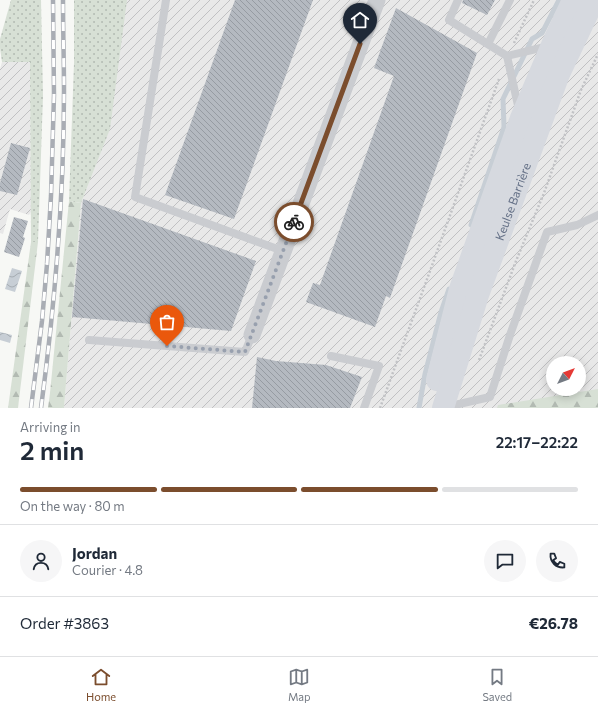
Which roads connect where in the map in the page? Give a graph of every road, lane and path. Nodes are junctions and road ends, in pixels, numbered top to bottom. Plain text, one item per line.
1 (166, 0) edge
2 (377, 0) edge
3 (458, 0) edge
4 (510, 0) edge
5 (534, 0) edge
6 (573, 0) edge
7 (594, 0) edge
8 (488, 44) junction
9 (552, 45) junction
10 (598, 54) edge
11 (507, 56) junction
12 (521, 118) junction
13 (598, 214) edge
14 (283, 251) junction
15 (252, 335) joint
16 (88, 340) dead end
17 (331, 356) dead end
18 (479, 360) dead end
19 (364, 408) edge
20 (380, 408) edge
21 (430, 408) edge
22 (443, 408) edge

1 - 14 lane
2 - 14 street
3 - 8 lane
4 - 8 lane
5 - 11 path
6 - 9 main road, Keulse Barrière
7 - 22 main road, Keulse Barrière
8 - 11 lane
9 - 11 lane
9 - 12 main road, Keulse Barrière
10 - 18 path
11 - 12 lane
11 - 20 path
12 - 21 main road, Keulse Barrière
13 - 22 lane
14 - 15 street
15 - 16 lane
17 - 19 lane

